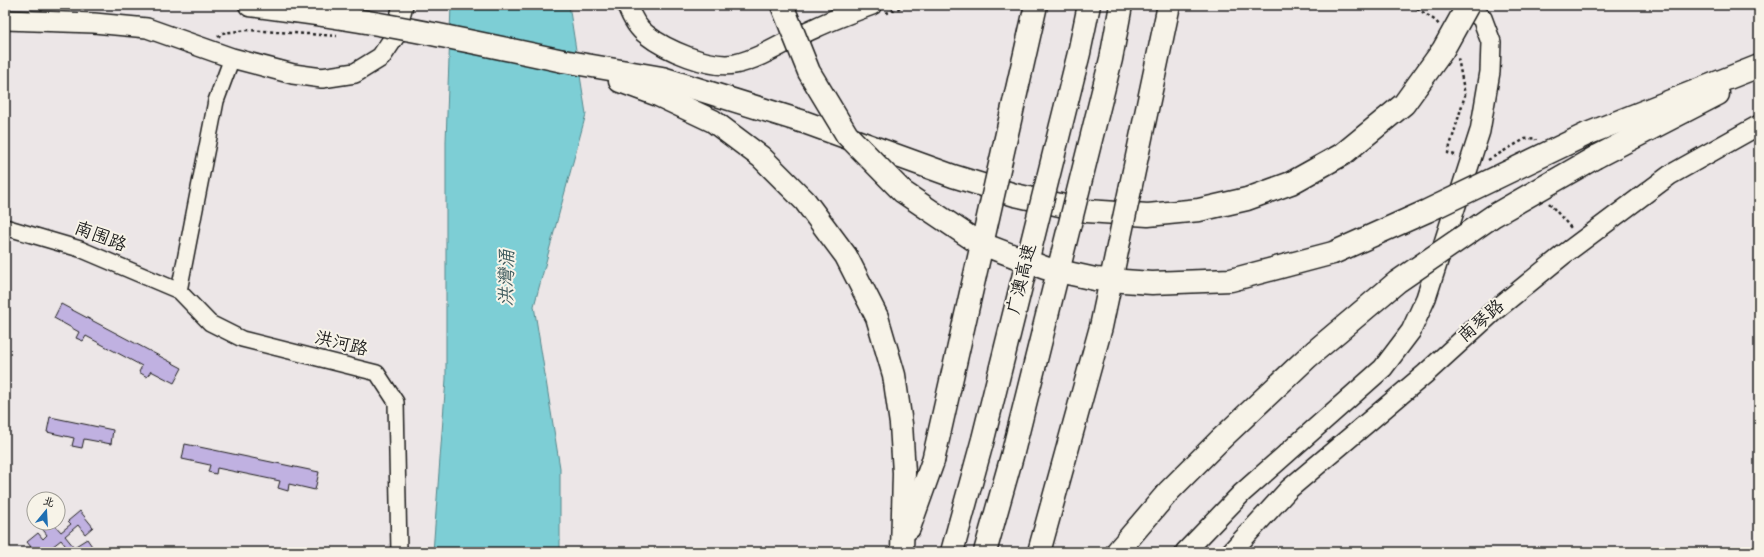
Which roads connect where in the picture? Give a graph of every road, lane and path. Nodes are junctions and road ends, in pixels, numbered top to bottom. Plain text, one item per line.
1 (250, 5) edge
2 (403, 5) edge
3 (627, 5) edge
4 (640, 5) edge
5 (733, 5) edge
6 (770, 5) edge
7 (782, 5) edge
8 (872, 5) edge
9 (1036, 5) edge
10 (1089, 5) edge
11 (1121, 5) edge
12 (1169, 5) edge
13 (1464, 5) edge
14 (1468, 5) edge
15 (5, 20) edge
16 (341, 36) dead end
17 (209, 50) junction
18 (760, 55) junction
19 (232, 58) junction
20 (1759, 66) edge
21 (1759, 73) edge
22 (660, 86) junction
23 (1759, 125) edge
24 (5, 227) edge
25 (179, 291) junction
26 (903, 548) edge
27 (399, 552) edge
28 (952, 552) edge
29 (985, 552) edge
30 (1039, 552) edge
31 (1117, 552) edge
32 (1185, 552) edge
33 (1231, 552) edge

1 - 22 highway, bridge
2 - 19 main road
3 - 18 main road
4 - 18 main road
5 - 6 path
7 - 20 highway, bridge
8 - 18 main road
9 - 26 highway, bridge
10 - 28 highway, 广澳高速, bridge
11 - 29 highway, 广澳高速, bridge
12 - 30 highway, bridge
13 - 32 main road
14 - 22 highway, bridge
15 - 17 main road
16 - 17 path
17 - 19 main road
19 - 25 street
21 - 31 highway, bridge
22 - 26 highway
23 - 33 main road, 南琴路
24 - 25 street, 南围路
25 - 27 street, 洪河路

